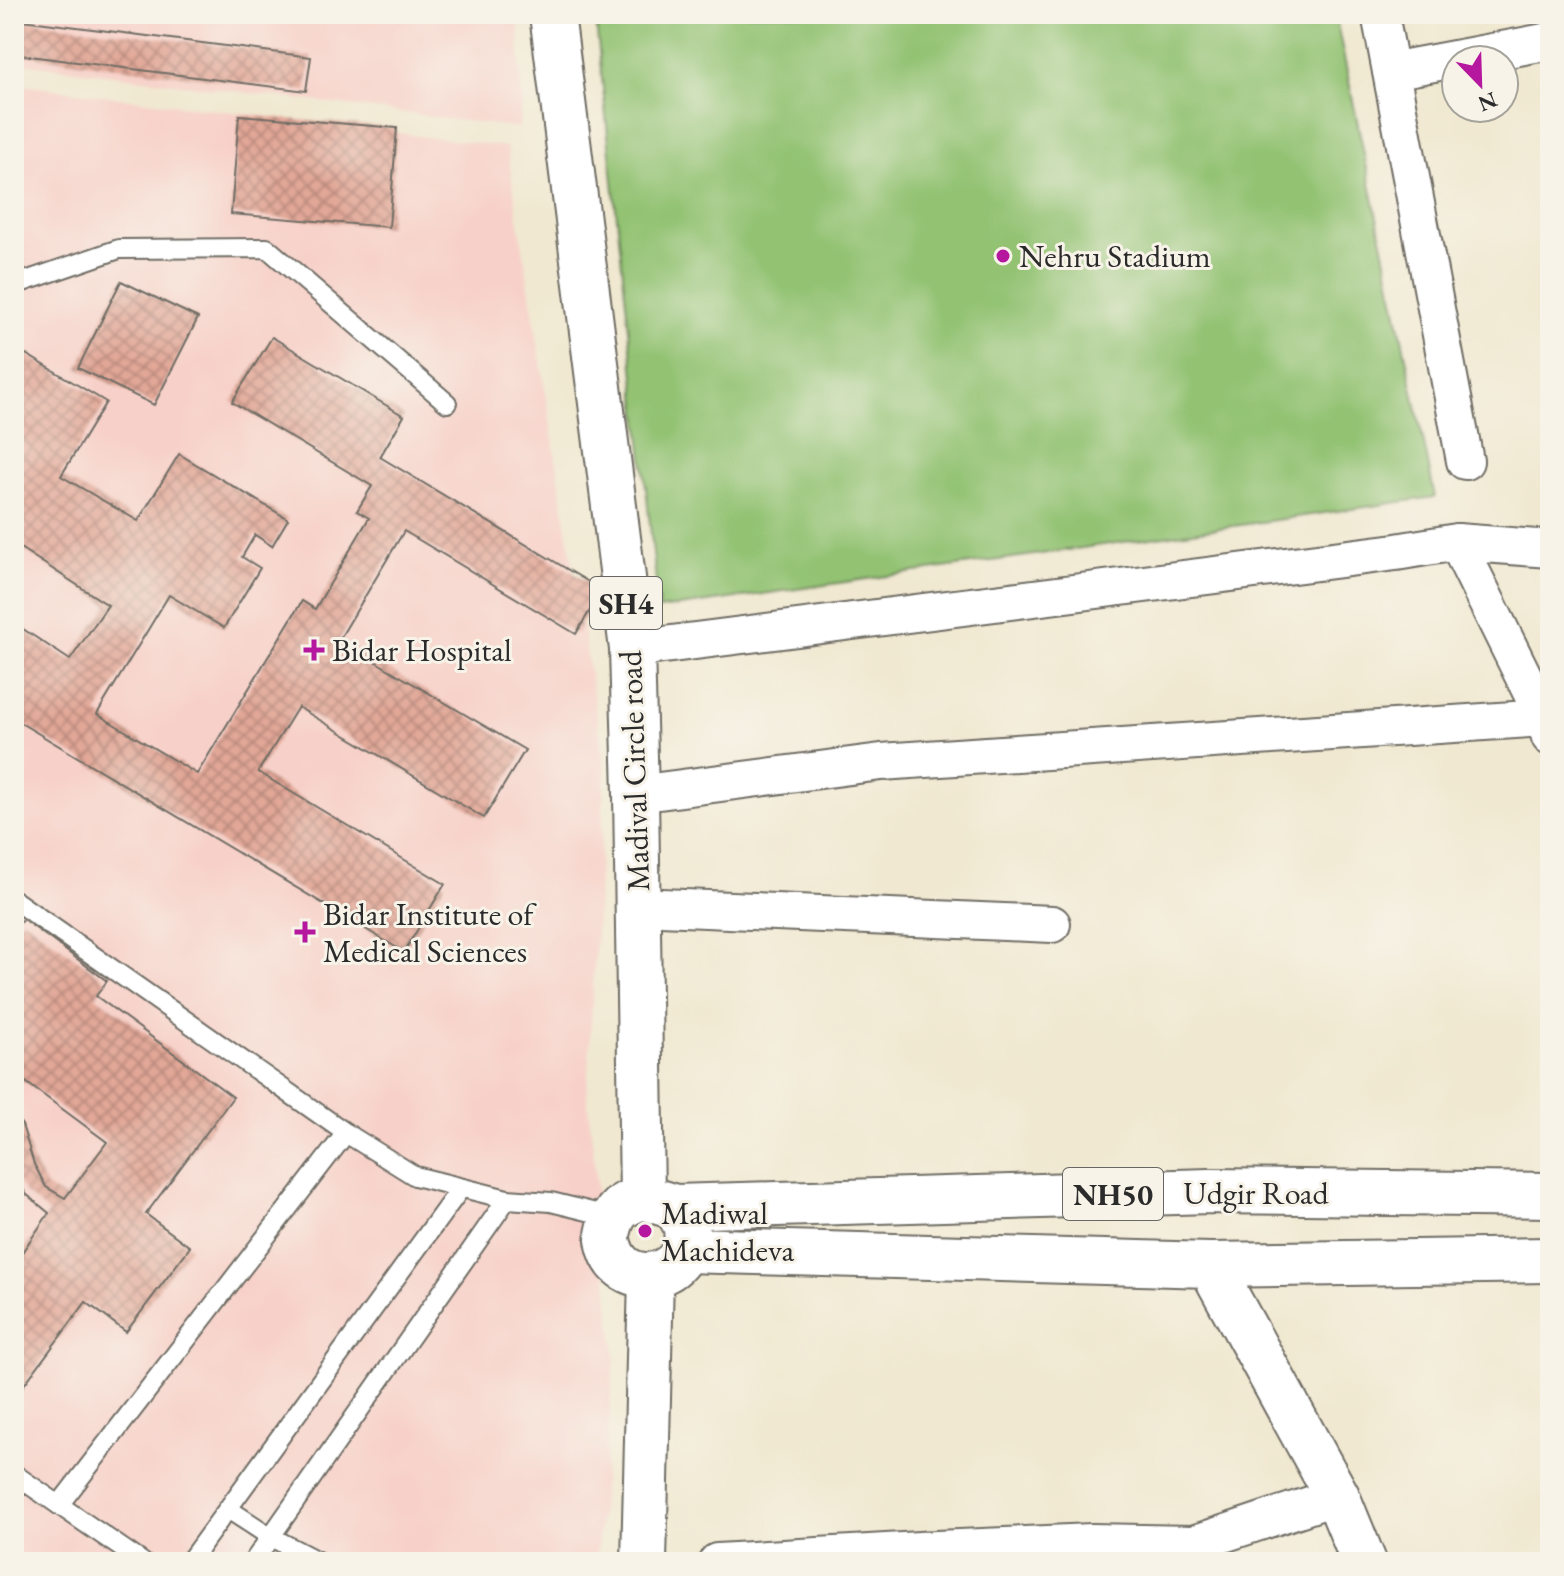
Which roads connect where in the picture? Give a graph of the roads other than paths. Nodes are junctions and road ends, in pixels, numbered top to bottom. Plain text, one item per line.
1 (552, 14) edge
2 (1380, 14) edge
3 (1550, 41) edge
4 (1391, 71) junction
5 (14, 285) edge
6 (447, 403) dead end
7 (1465, 461) dead end
8 (1457, 542) junction
9 (1550, 549) edge
10 (632, 649) junction
11 (1547, 728) edge
12 (636, 794) junction
13 (14, 900) edge
14 (638, 906) junction
15 (1052, 924) dead end
16 (346, 1133) junction
17 (461, 1188) junction
18 (1550, 1195) edge
19 (507, 1199) junction
20 (643, 1207) junction
21 (1550, 1260) edge
22 (668, 1263) junction
23 (1210, 1265) junction
24 (14, 1474) edge
25 (1337, 1496) junction
26 (59, 1505) junction
27 (228, 1509) junction
28 (271, 1537) junction
29 (1140, 1553) edge
30 (937, 1555) edge
31 (142, 1562) edge
32 (189, 1562) edge
33 (253, 1562) edge
34 (319, 1562) edge
35 (644, 1562) edge
36 (717, 1562) edge
37 (1364, 1562) edge

1 - 10 main road, Madival Circle road / SH4
2 - 4 street
3 - 4 street
4 - 7 street
5 - 6 lane
8 - 9 street
8 - 10 street
8 - 11 street
10 - 12 main road, Madival Circle road / SH4
11 - 12 street
12 - 14 main road, Madival Circle road / SH4
13 - 16 lane
14 - 15 street
14 - 20 main road, Madival Circle road / SH4
16 - 17 lane
16 - 26 lane
17 - 19 lane
17 - 27 lane
18 - 20 main road, Udgir Road / NH50
19 - 20 lane
19 - 28 lane
20 - 22 main road
20 - 22 main road, NH50
21 - 23 main road, NH50
22 - 23 main road, NH50
22 - 35 main road
23 - 25 main road
24 - 26 lane
25 - 29 street
25 - 37 main road
26 - 31 lane
27 - 28 lane
27 - 32 lane
28 - 33 lane
28 - 34 lane
29 - 30 street
30 - 36 street

